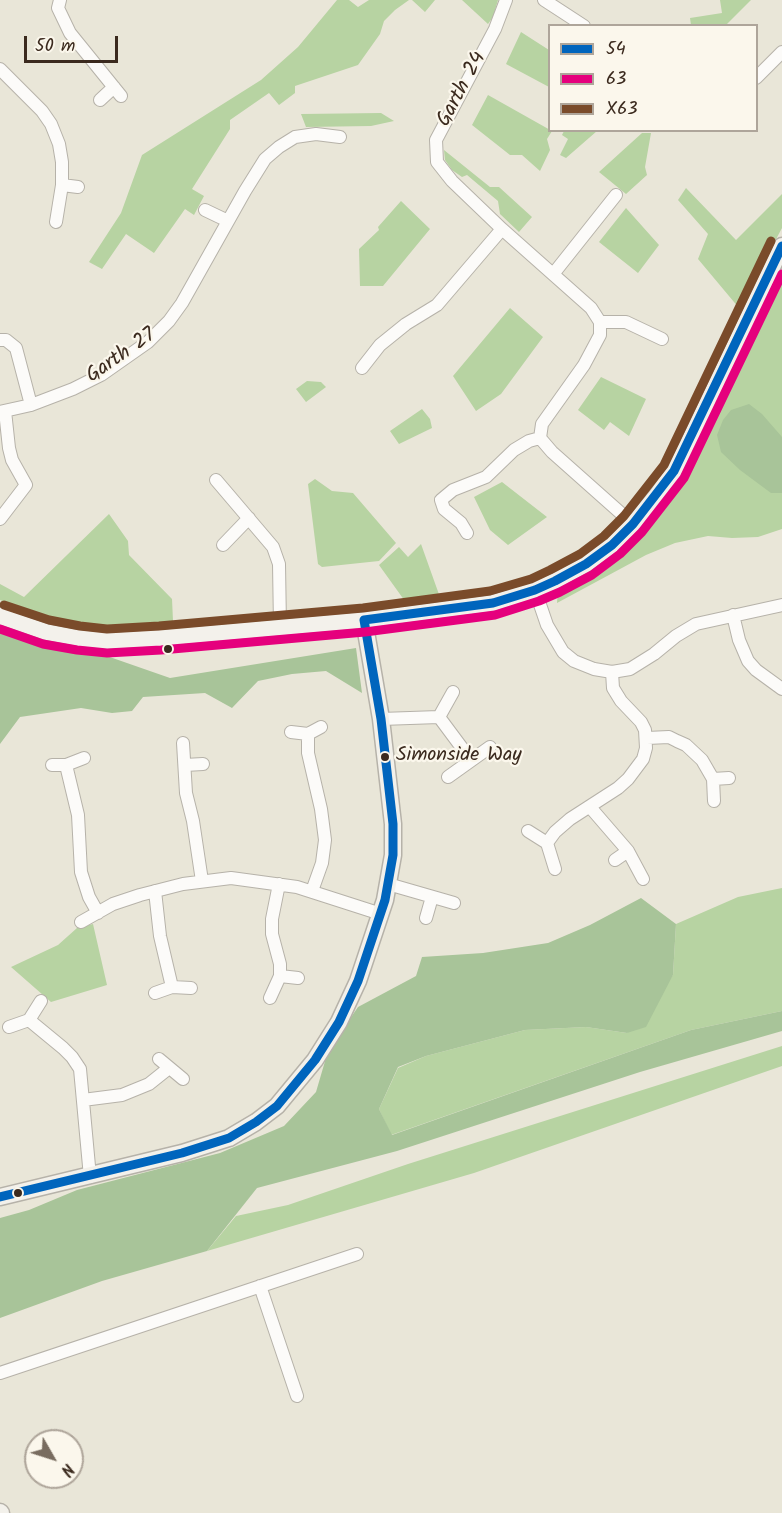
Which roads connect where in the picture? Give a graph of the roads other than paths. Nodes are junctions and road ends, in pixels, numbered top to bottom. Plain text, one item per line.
1 (60, 0) edge
2 (506, 0) edge
3 (544, 0) edge
4 (581, 24) edge
5 (782, 52) edge
6 (0, 69) edge
7 (758, 76) edge
8 (100, 100) dead end
9 (340, 137) dead end
10 (62, 185) junction
11 (78, 187) dead end
12 (616, 195) dead end
13 (205, 210) dead end
14 (228, 221) junction
15 (56, 222) dead end
16 (502, 229) junction
17 (782, 246) edge
18 (554, 273) junction
19 (600, 322) junction
20 (662, 339) dead end
21 (0, 340) edge
22 (362, 368) dead end
23 (31, 405) junction
24 (3, 412) edge
25 (540, 438) junction
26 (216, 480) dead end
27 (249, 518) junction
28 (3, 522) edge
29 (633, 524) junction
30 (467, 533) dead end
31 (223, 545) dead end
32 (535, 590) junction
33 (782, 605) edge
34 (733, 615) junction
35 (0, 616) edge
36 (364, 620) junction
37 (280, 626) junction
38 (612, 672) junction
39 (782, 689) edge
40 (453, 692) dead end
41 (439, 717) junction
42 (381, 719) junction
43 (321, 728) dead end
44 (291, 732) dead end
45 (308, 734) junction
46 (646, 738) junction
47 (183, 742) dead end
48 (490, 747) dead end
49 (84, 758) dead end
50 (471, 760) junction
51 (203, 764) dead end
52 (52, 765) dead end
53 (66, 765) junction
54 (185, 765) junction
55 (448, 777) dead end
56 (729, 778) dead end
57 (713, 779) junction
58 (714, 801) dead end
59 (590, 807) junction
60 (528, 831) dead end
61 (547, 843) junction
62 (628, 851) junction
63 (615, 861) dead end
64 (555, 868) dead end
65 (643, 879) dead end
66 (202, 881) junction
67 (279, 884) junction
68 (388, 884) junction
69 (155, 891) junction
70 (312, 891) junction
71 (432, 897) junction
72 (453, 903) dead end
73 (98, 913) junction
74 (381, 914) junction
75 (426, 918) dead end
76 (81, 922) dead end
77 (280, 976) junction
78 (298, 978) dead end
79 (172, 987) junction
80 (191, 988) dead end
81 (155, 993) dead end
82 (270, 998) dead end
83 (41, 1001) dead end
84 (29, 1020) junction
85 (9, 1027) dead end
86 (159, 1059) dead end
87 (169, 1068) junction
88 (183, 1079) dead end
89 (83, 1100) junction
90 (90, 1177) junction
91 (0, 1197) edge
92 (357, 1254) dead end
93 (260, 1286) junction
94 (23, 1365) junction
95 (0, 1373) edge
96 (0, 1381) edge
97 (297, 1395) dead end

1 - 8 street
2 - 16 street, Garth 24
3 - 4 street
5 - 7 street
6 - 10 street
9 - 14 street, Garth 27
10 - 11 street
10 - 15 street
12 - 18 street
13 - 14 street
14 - 23 street, Garth 27
16 - 18 street, Garth 24
16 - 22 street
17 - 29 street
18 - 19 street, Garth 24
19 - 20 street
19 - 25 street
21 - 23 street
23 - 24 street, Garth 27
24 - 28 street, Garth 27
25 - 29 street
25 - 30 street
26 - 27 street
27 - 31 street
27 - 37 street
29 - 32 street
32 - 36 street
32 - 38 street
33 - 34 street
34 - 38 street
34 - 39 street
35 - 37 street
36 - 37 street
36 - 42 street
38 - 46 street
40 - 41 street
41 - 42 street
41 - 50 street
42 - 68 street
43 - 45 street
44 - 45 street
45 - 70 street
46 - 57 street
46 - 59 street
47 - 54 street
48 - 50 street
49 - 53 street
50 - 55 street
51 - 54 street
52 - 53 street
53 - 73 street
54 - 66 street
56 - 57 street
57 - 58 street
59 - 61 street
59 - 62 street
60 - 61 street
61 - 64 street
62 - 63 street
62 - 65 street
66 - 67 street
66 - 69 street
67 - 70 street
67 - 77 street
68 - 71 street
68 - 74 street
69 - 73 street
69 - 79 street
70 - 74 street
71 - 72 street
71 - 75 street
73 - 76 street
74 - 90 street
77 - 78 street
77 - 82 street
79 - 80 street
79 - 81 street
83 - 84 street
84 - 85 street
84 - 89 street
86 - 87 street
87 - 88 street
87 - 89 street
89 - 90 street
90 - 91 street
92 - 93 street
93 - 94 street
93 - 97 street
94 - 95 street
94 - 96 street

